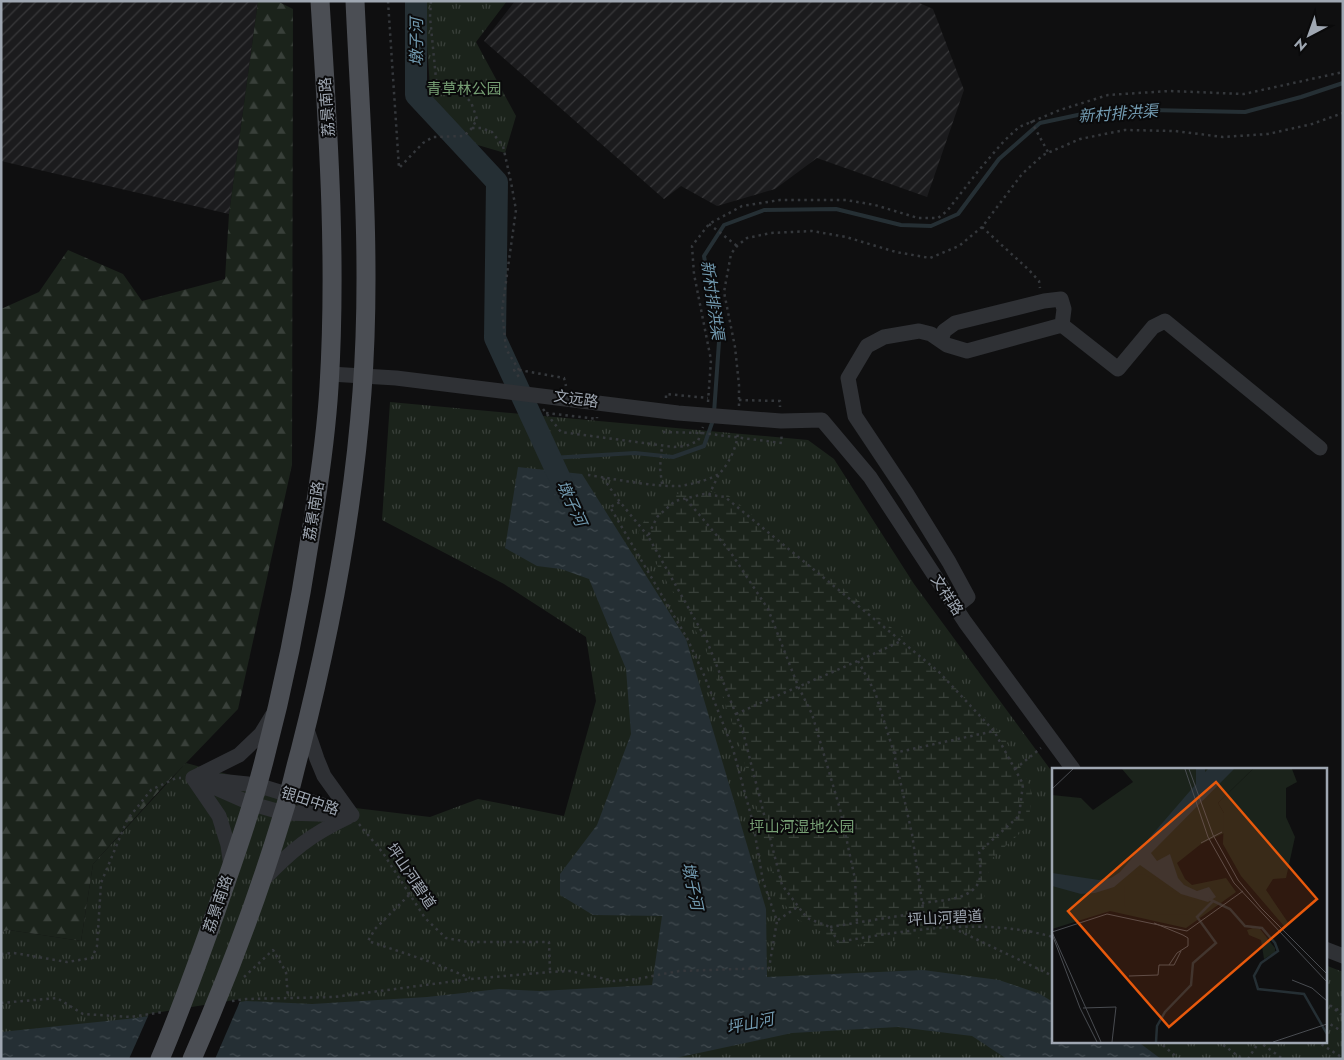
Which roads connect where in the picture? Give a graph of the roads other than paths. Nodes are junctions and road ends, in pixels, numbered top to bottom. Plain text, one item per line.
1 (320, 1) edge
2 (354, 1) edge
3 (1062, 325) junction
4 (941, 341) junction
5 (330, 374) junction
6 (362, 374) junction
7 (822, 420) joint
8 (1320, 448) dead end
9 (955, 607) junction
10 (277, 710) junction
11 (306, 727) junction
12 (1072, 768) edge
13 (193, 778) junction
14 (257, 785) junction
15 (288, 794) junction
16 (252, 804) junction
17 (284, 813) junction
18 (352, 815) junction
19 (231, 867) junction
20 (260, 884) junction
21 (1326, 949) edge
22 (1343, 956) edge
23 (160, 1059) edge
24 (192, 1059) edge

1 - 5 main road, 荔景南路
2 - 6 main road
3 - 4 street
3 - 4 street
3 - 8 street
4 - 9 street
5 - 6 street, 文远路
5 - 10 main road, 荔景南路
6 - 7 street, 文远路
6 - 11 main road
7 - 9 street, 文祥路
9 - 12 street, 文祥路
10 - 13 street
10 - 14 main road, 荔景南路
11 - 15 main road
11 - 18 street
13 - 14 street, 银田中路
13 - 16 street, 银田中路
13 - 19 street
14 - 15 street, 银田中路
14 - 16 main road, 荔景南路
15 - 17 main road
15 - 18 street, 银田中路
16 - 17 street, 银田中路
16 - 19 main road, 荔景南路
17 - 18 street, 银田中路
17 - 20 main road
18 - 20 street
19 - 23 main road, 荔景南路
20 - 24 main road
21 - 22 street

